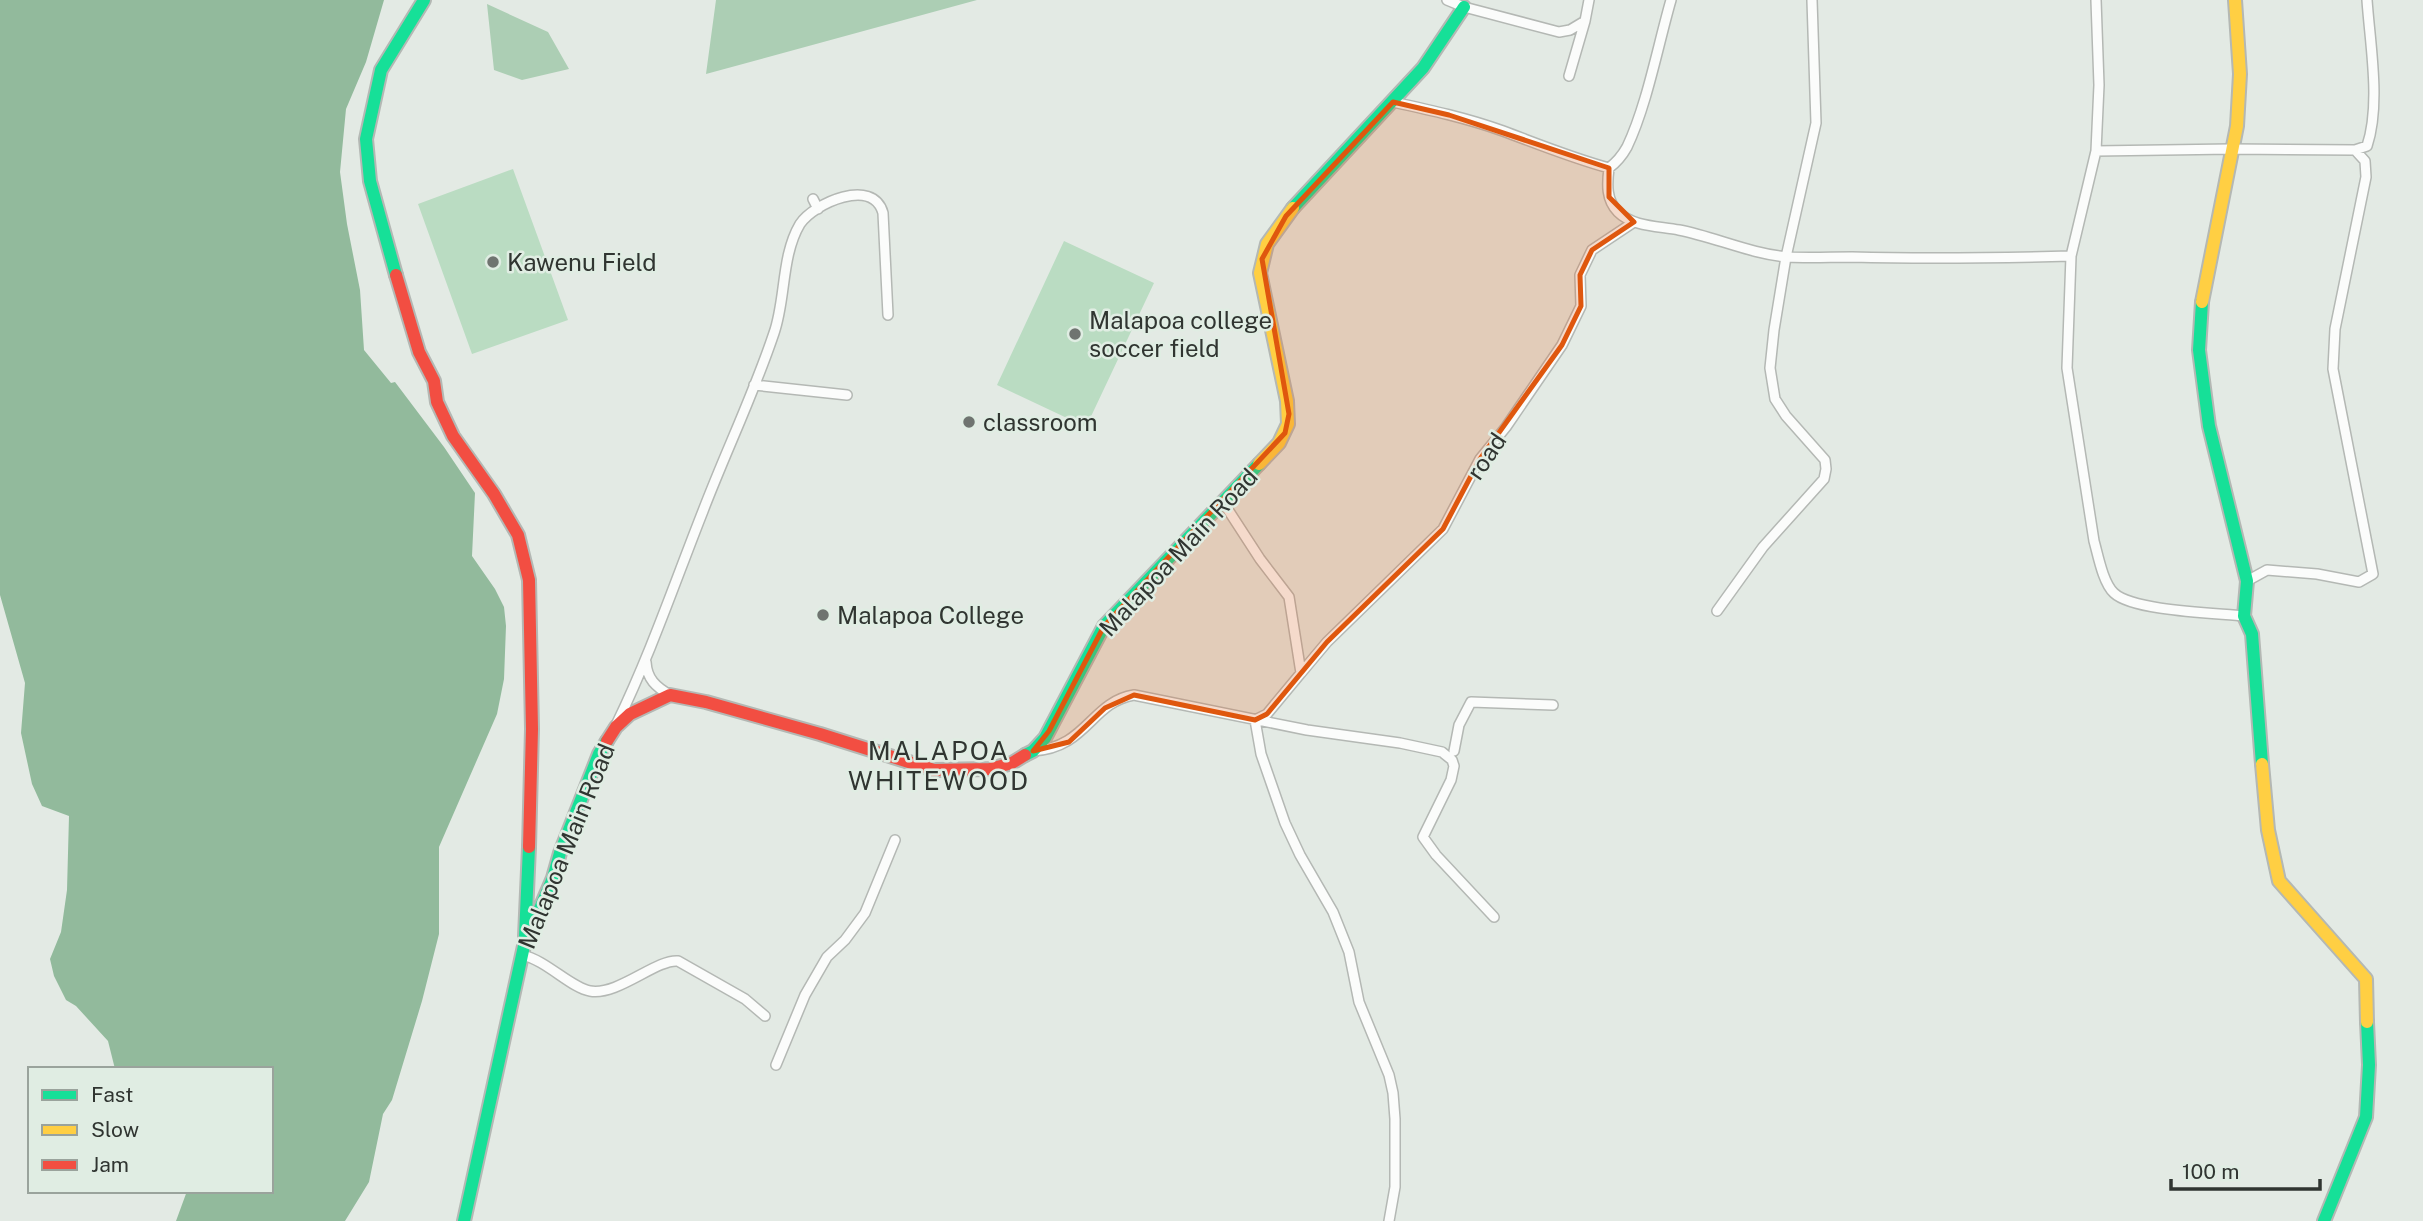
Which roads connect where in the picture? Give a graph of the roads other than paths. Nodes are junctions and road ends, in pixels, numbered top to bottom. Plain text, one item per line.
1 (424, 0) edge
2 (1447, 0) edge
3 (1589, 0) edge
4 (1671, 0) edge
5 (1812, 0) edge
6 (2096, 0) edge
7 (2235, 0) edge
8 (2367, 0) edge
9 (1464, 6) junction
10 (1585, 21) junction
11 (1569, 76) dead end
12 (1393, 102) junction
13 (2231, 149) junction
14 (2355, 150) junction
15 (2096, 151) junction
16 (1609, 167) junction
17 (813, 199) dead end
18 (818, 209) junction
19 (1634, 222) junction
20 (2071, 256) junction
21 (1786, 257) junction
22 (888, 315) dead end
23 (754, 385) junction
24 (847, 395) dead end
25 (1223, 502) junction
26 (2247, 581) junction
27 (1717, 611) dead end
28 (2244, 616) junction
29 (647, 654) junction
30 (1301, 673) junction
31 (670, 695) junction
32 (1553, 705) dead end
33 (1255, 720) junction
34 (616, 727) junction
35 (1033, 751) junction
36 (1454, 751) dead end
37 (895, 840) dead end
38 (1494, 917) dead end
39 (523, 951) junction
40 (765, 1016) dead end
41 (776, 1065) dead end
42 (464, 1221) edge
43 (1389, 1221) edge
44 (2324, 1221) edge

1 - 39 street
2 - 9 street
3 - 10 street
4 - 16 street
5 - 21 street
6 - 15 street
7 - 13 street
8 - 14 street
9 - 10 street
9 - 12 street, Malapoa Main Road
10 - 11 street
12 - 16 street
12 - 25 street, Malapoa Main Road
13 - 14 street
13 - 15 street
13 - 26 street
14 - 26 street
15 - 20 street
16 - 19 street
17 - 18 street
18 - 22 street
18 - 23 street
19 - 21 street
19 - 30 street, road
20 - 21 street
20 - 28 street
21 - 27 street
23 - 24 street
23 - 29 street
25 - 30 street
25 - 35 street, Malapoa Main Road
26 - 28 street
28 - 44 street
29 - 31 street
29 - 34 street
30 - 33 street, road
31 - 34 street, Malapoa Main Road
31 - 35 street, Malapoa Main Road
32 - 36 street
33 - 35 street
33 - 38 street
33 - 43 street
34 - 39 street, Malapoa Main Road
37 - 41 street
39 - 40 street
39 - 42 street, Malapoa Main Road

